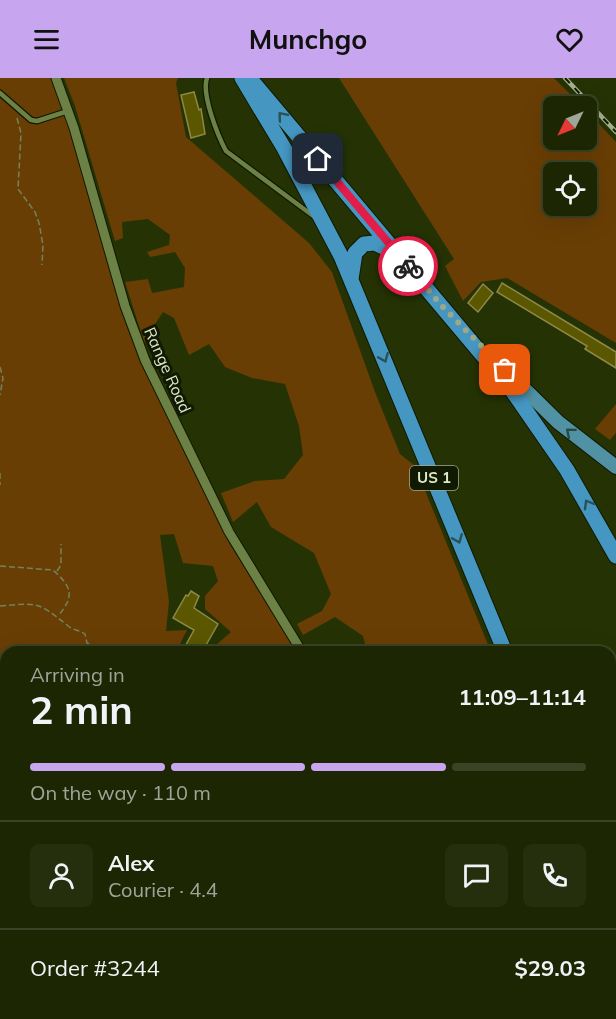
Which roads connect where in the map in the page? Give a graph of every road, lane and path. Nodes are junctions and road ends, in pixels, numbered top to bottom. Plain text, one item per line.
1 (56, 78) edge
2 (207, 78) edge
3 (242, 78) edge
4 (249, 78) edge
5 (0, 93) edge
6 (13, 104) junction
7 (68, 111) junction
8 (328, 228) junction
9 (403, 260) junction
10 (42, 266) dead end
11 (351, 279) junction
12 (441, 305) junction
13 (0, 367) edge
14 (0, 395) edge
15 (616, 467) edge
16 (0, 473) edge
17 (0, 485) edge
18 (61, 544) dead end
19 (616, 556) edge
20 (0, 566) edge
21 (56, 573) junction
22 (0, 606) edge
23 (57, 616) junction
24 (93, 646) edge
25 (298, 646) edge
26 (503, 646) edge

1 - 7 street, Range Road
2 - 8 lane
3 - 8 highway, US 1
9 -> 4 highway
5 - 6 lane
6 - 7 lane
6 - 10 path
7 - 25 street, Range Road
8 - 11 highway, US 1
9 - 11 highway
9 - 12 highway
11 -> 26 highway, US 1
15 -> 12 main road
19 -> 12 highway
13 - 14 path
16 - 17 path
18 - 21 path
20 - 21 path
21 - 23 path
22 - 23 path
23 - 24 path

